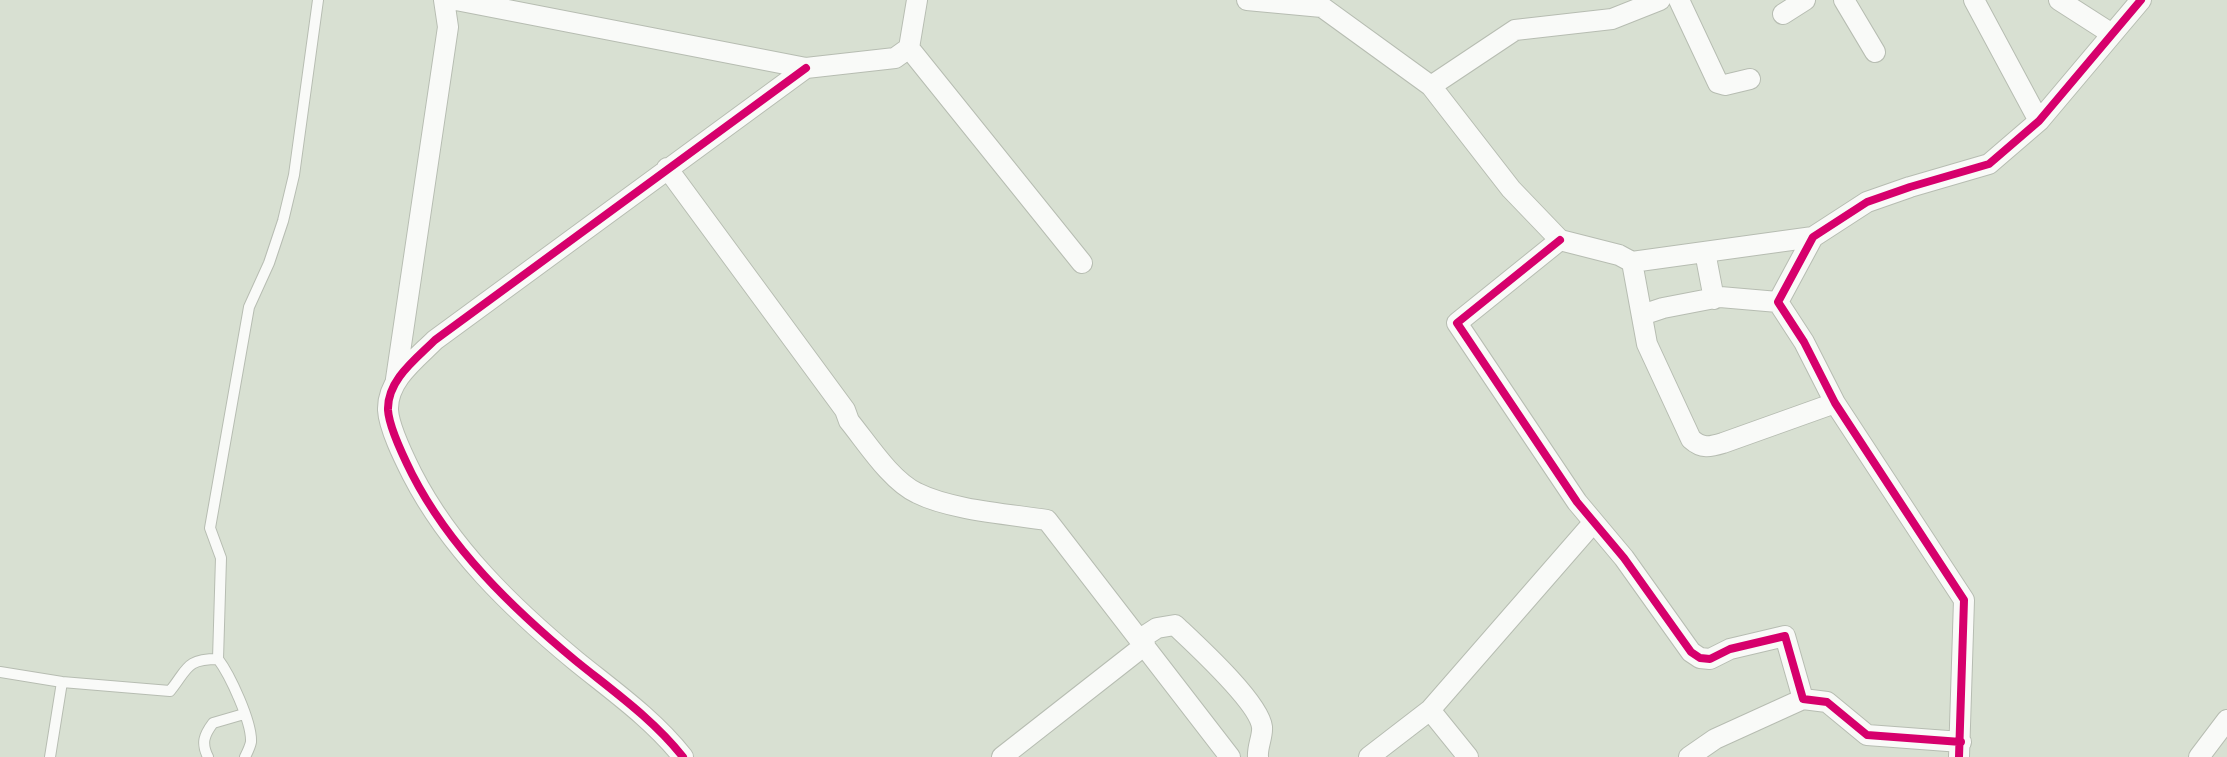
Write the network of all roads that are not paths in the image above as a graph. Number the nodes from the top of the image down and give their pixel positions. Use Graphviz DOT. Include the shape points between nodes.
graph roads {
  1 [pos="318,0"];
  2 [pos="444,0"];
  3 [pos="916,0"];
  4 [pos="1247,0"];
  5 [pos="1660,0"];
  6 [pos="1679,0"];
  7 [pos="1805,0"];
  8 [pos="1844,0"];
  9 [pos="1974,0"];
  10 [pos="2059,0"];
  11 [pos="2141,0"];
  12 [pos="462,1"];
  13 [pos="1329,4"];
  14 [pos="1783,14"];
  15 [pos="448,27"];
  16 [pos="2112,34"];
  17 [pos="909,48"];
  18 [pos="1875,52"];
  19 [pos="806,68"];
  20 [pos="1750,79"];
  21 [pos="1431,86"];
  22 [pos="2039,121"];
  23 [pos="667,168"];
  24 [pos="1813,237"];
  25 [pos="1560,240"];
  26 [pos="1705,252"];
  27 [pos="1632,262"];
  28 [pos="1082,263"];
  29 [pos="1714,298"];
  30 [pos="1778,302"];
  31 [pos="1642,315"];
  32 [pos="396,379"];
  33 [pos="1835,403"];
  34 [pos="1593,523"];
  35 [pos="1143,642"];
  36 [pos="218,659"];
  37 [pos="0,672"];
  38 [pos="62,682"];
  39 [pos="1803,698"];
  40 [pos="1430,710"];
  41 [pos="244,714"];
  42 [pos="2227,720"];
  43 [pos="1960,749"];
  44 [pos="1008,755"];
  45 [pos="50,757"];
  46 [pos="208,757"];
  47 [pos="245,757"];
  48 [pos="683,757"];
  49 [pos="1230,757"];
  50 [pos="1258,757"];
  51 [pos="1369,757"];
  52 [pos="1468,757"];
  53 [pos="1689,757"];
  54 [pos="2199,757"];
  1 -- 36 [label="lane" via="294,175 269,263 249,307 210,528 221,558"];
  2 -- 15 [label="street"];
  3 -- 17 [label="street"];
  4 -- 13 [label="street"];
  5 -- 21 [label="street" via="1612,19 1515,30"];
  6 -- 20 [label="street" via="1718,83 1725,85"];
  7 -- 14 [label="street"];
  8 -- 18 [label="street"];
  9 -- 22 [label="street"];
  10 -- 16 [label="street"];
  11 -- 16 [label="street"];
  12 -- 15 [label="street"];
  12 -- 19 [label="street"];
  13 -- 21 [label="street"];
  15 -- 32 [label="street"];
  16 -- 22 [label="street"];
  17 -- 19 [label="street" via="895,58"];
  17 -- 28 [label="street"];
  19 -- 23 [label="street"];
  21 -- 25 [label="street" via="1511,189"];
  22 -- 24 [label="street" via="1989,164 1867,202"];
  23 -- 32 [label="street" via="435,340"];
  23 -- 35 [label="street" via="845,410 849,421 897,479 916,493 948,504 1047,520"];
  24 -- 26 [label="street"];
  24 -- 30 [label="street"];
  25 -- 27 [label="street" via="1619,255"];
  25 -- 34 [label="street" via="1457,323"];
  26 -- 27 [label="street"];
  26 -- 29 [label="street"];
  27 -- 31 [label="street"];
  29 -- 30 [label="street"];
  29 -- 31 [label="street"];
  30 -- 33 [label="street" via="1804,342"];
  31 -- 33 [label="street" via="1647,344 1691,439 1699,446 1717,445"];
  32 -- 48 [label="street" via="388,410 400,450 427,504 486,580 558,646 666,735"];
  33 -- 43 [label="street" via="1964,600"];
  34 -- 39 [label="street" via="1624,558 1691,652 1700,658 1710,659 1730,649 1785,636"];
  34 -- 40 [label="street"];
  35 -- 44 [label="street"];
  35 -- 49 [label="street"];
  35 -- 50 [label="street" via="1157,628 1175,625 1205,653 1259,714 1262,728"];
  36 -- 38 [label="lane" via="201,659 186,666 170,691"];
  36 -- 41 [label="lane" via="229,674"];
  37 -- 38 [label="lane"];
  38 -- 45 [label="lane"];
  39 -- 43 [label="street" via="1827,702 1867,736"];
  39 -- 53 [label="street" via="1715,739"];
  40 -- 51 [label="street"];
  40 -- 52 [label="street"];
  41 -- 46 [label="lane" via="213,723 205,734 203,747"];
  41 -- 47 [label="lane" via="251,742"];
  42 -- 54 [label="street"];
}
